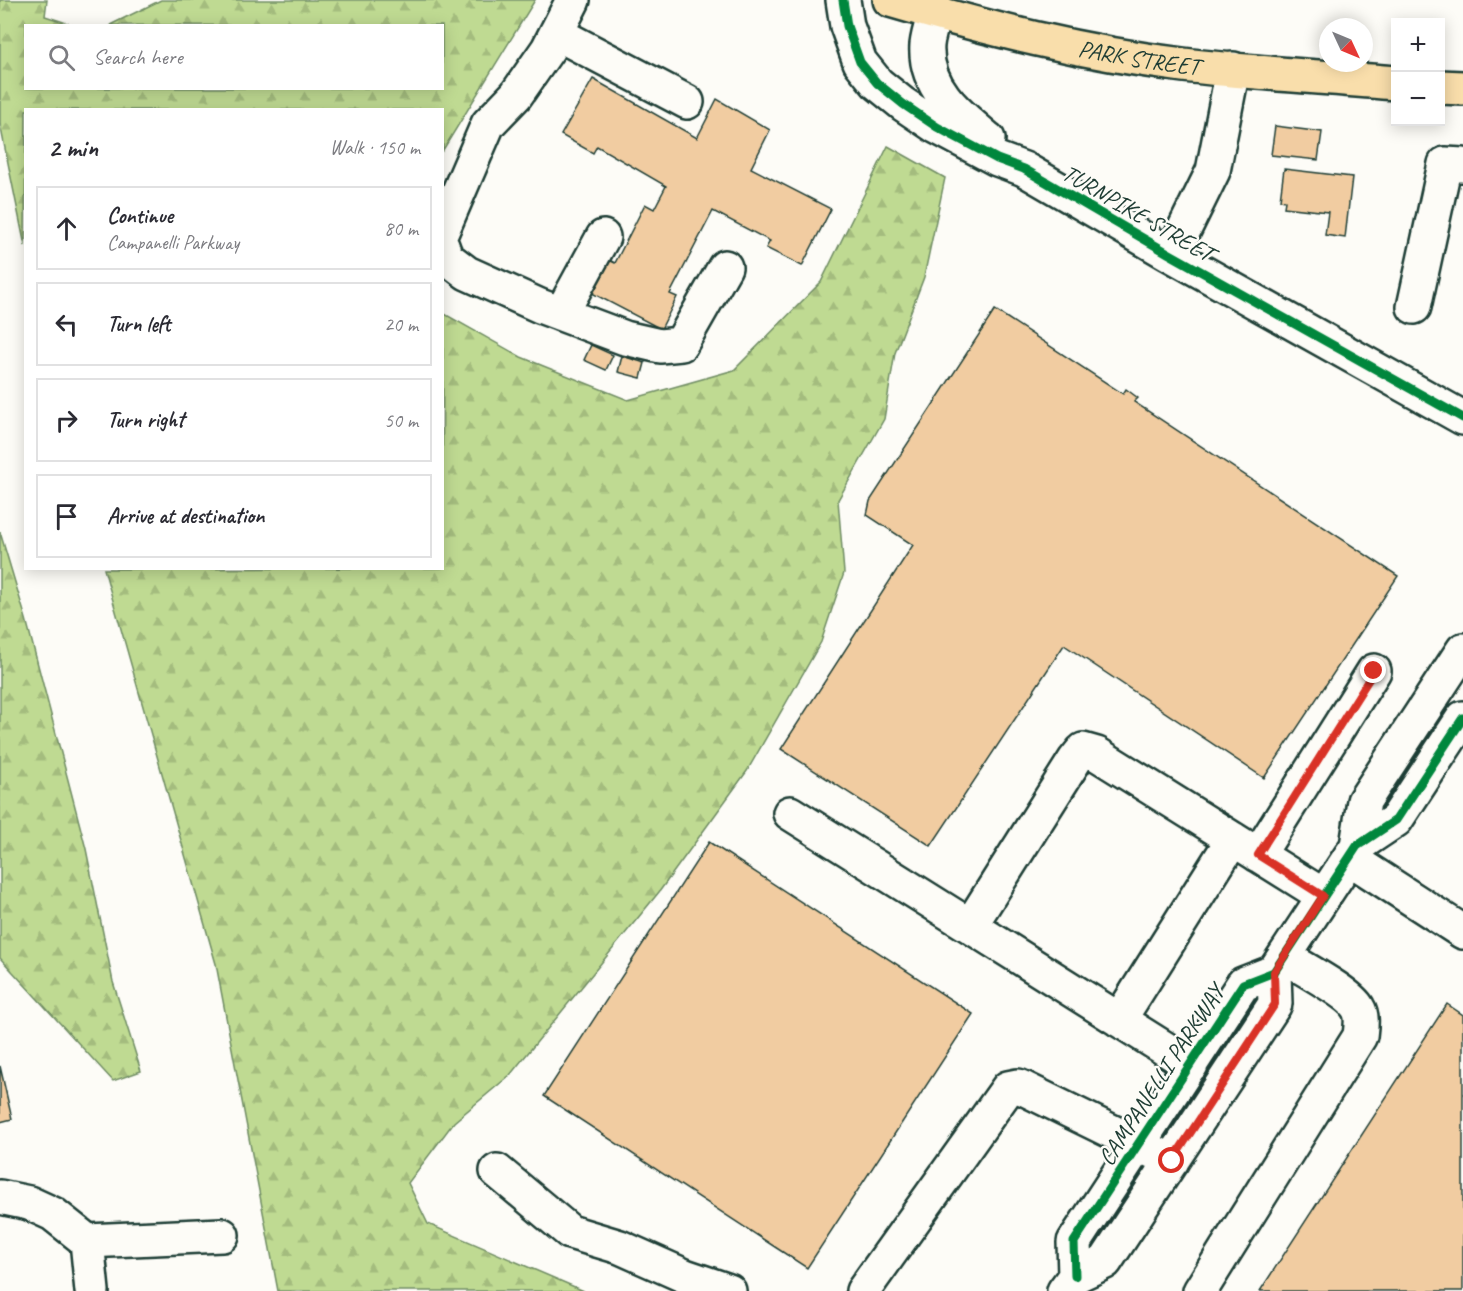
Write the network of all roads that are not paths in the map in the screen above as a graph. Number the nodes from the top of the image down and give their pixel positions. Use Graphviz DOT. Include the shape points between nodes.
graph roads {
  1 [pos="573,0"];
  2 [pos="843,0"];
  3 [pos="890,0"];
  4 [pos="934,13"];
  5 [pos="556,33"];
  6 [pos="1233,69"];
  7 [pos="1391,83"];
  8 [pos="1445,87"];
  9 [pos="1463,88"];
  10 [pos="687,102"];
  11 [pos="1463,165"];
  12 [pos="1024,170"];
  13 [pos="444,226"];
  14 [pos="603,237"];
  15 [pos="444,252"];
  16 [pos="1167,253"];
  17 [pos="725,267"];
  18 [pos="1414,307"];
  19 [pos="561,314"];
  20 [pos="1463,418"];
  21 [pos="1463,650"];
  22 [pos="1374,671"];
  23 [pos="1463,718"];
  24 [pos="790,813"];
  25 [pos="1245,847"];
  26 [pos="1353,852"];
  27 [pos="1323,896"];
  28 [pos="970,926"];
  29 [pos="1463,932"];
  30 [pos="1280,965"];
  31 [pos="1119,1020"];
  32 [pos="1191,1065"];
  33 [pos="1139,1144"];
  34 [pos="1172,1161"];
  35 [pos="497,1171"];
  36 [pos="0,1197"];
  37 [pos="222,1235"];
  38 [pos="87,1241"];
  39 [pos="1070,1284"];
  40 [pos="92,1291"];
  41 [pos="729,1291"];
  42 [pos="863,1291"];
  43 [pos="1200,1291"];
  1 -- 5 [label="street"];
  2 -- 12 [label="street, TURNPIKE STREET" via="847,26 860,62 877,83 937,127"];
  3 -- 4 [label="main road, PARK STREET"];
  4 -- 6 [label="main road, PARK STREET" via="1102,52"];
  4 -- 12 [label="street" via="927,45 929,69 938,90 953,109"];
  5 -- 10 [label="street"];
  5 -- 13 [label="street" via="516,95 488,124"];
  6 -- 7 [label="main road, PARK STREET"];
  6 -- 16 [label="street" via="1213,171 1181,236"];
  8 -- 9 [label="main road"];
  11 -- 18 [label="street" via="1445,164"];
  12 -- 16 [label="street, TURNPIKE STREET"];
  14 -- 19 [label="street"];
  15 -- 19 [label="street" via="467,273"];
  16 -- 20 [label="street, TURNPIKE STREET"];
  17 -- 19 [label="street" via="681,344 660,346 625,338"];
  21 -- 26 [label="street" via="1364,801"];
  22 -- 25 [label="street"];
  23 -- 26 [label="street" via="1396,820"];
  24 -- 28 [label="street"];
  25 -- 27 [label="street"];
  25 -- 28 [label="street" via="1097,754 1083,750"];
  25 -- 31 [label="street"];
  26 -- 27 [label="street"];
  26 -- 29 [label="street"];
  27 -- 30 [label="street"];
  28 -- 31 [label="street"];
  30 -- 32 [label="street, CAMPANELLI PARKWAY" via="1243,984"];
  30 -- 34 [label="street, CAMPANELLI PARKWAY" via="1275,1004"];
  30 -- 43 [label="street" via="1350,998 1359,1009 1360,1036"];
  31 -- 32 [label="street"];
  32 -- 33 [label="street, CAMPANELLI PARKWAY"];
  33 -- 34 [label="street"];
  33 -- 39 [label="street, CAMPANELLI PARKWAY" via="1074,1242"];
  33 -- 42 [label="street" via="1018,1086 1008,1088"];
  34 -- 39 [label="street, CAMPANELLI PARKWAY" via="1106,1262"];
  35 -- 41 [label="street" via="570,1232 620,1247"];
  36 -- 38 [label="street" via="29,1203 53,1214"];
  37 -- 38 [label="street"];
  38 -- 40 [label="street"];
}
